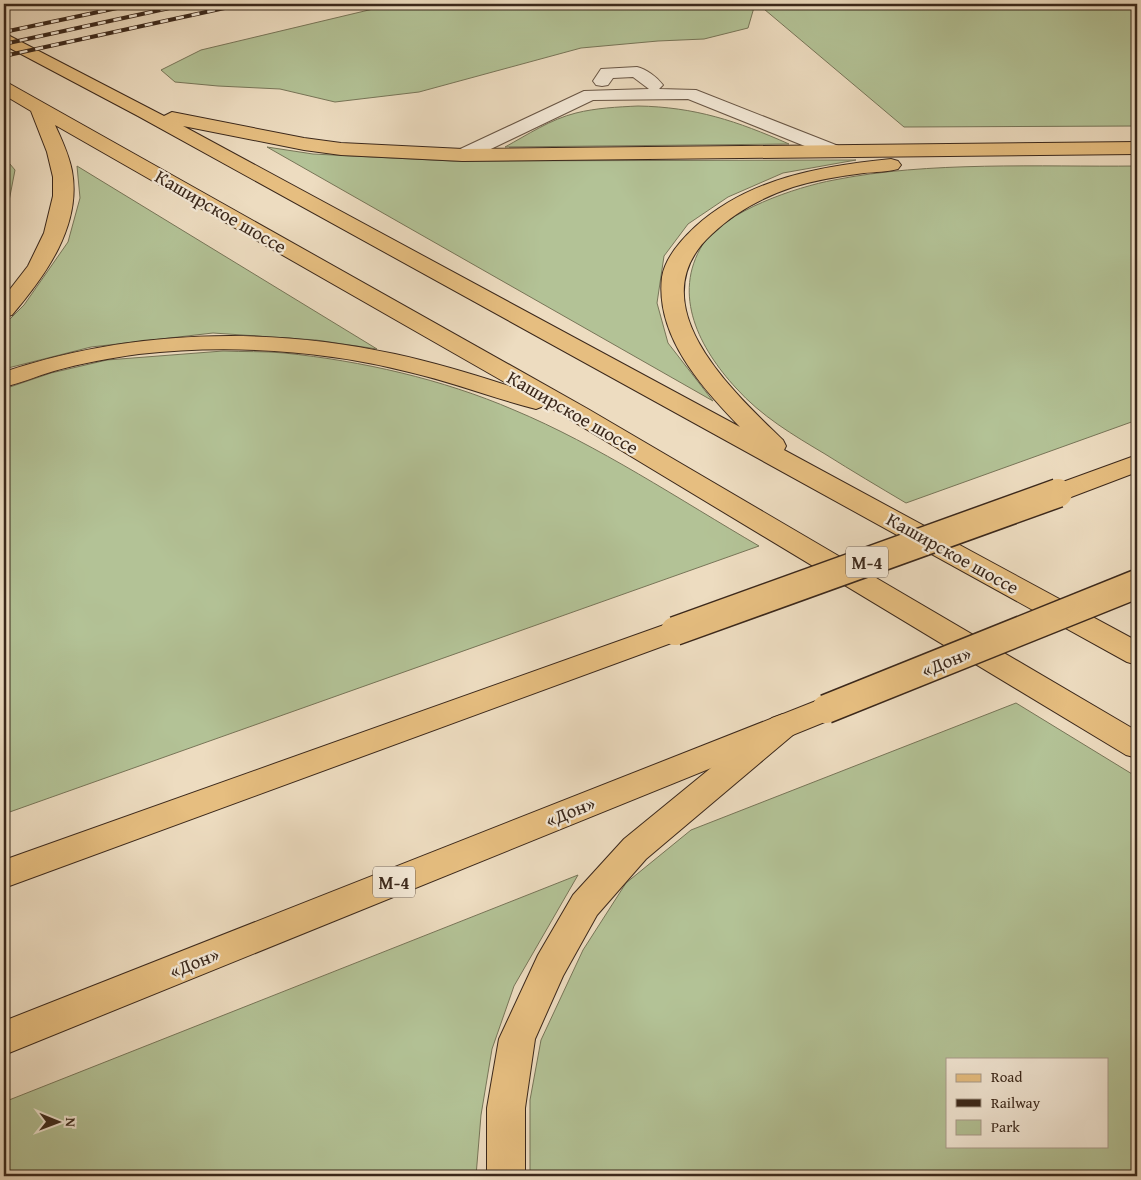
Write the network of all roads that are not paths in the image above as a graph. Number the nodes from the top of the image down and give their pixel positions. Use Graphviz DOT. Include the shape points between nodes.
graph roads {
  1 [pos="4,38"];
  2 [pos="4,88"];
  3 [pos="596,89"];
  4 [pos="672,90"];
  5 [pos="690,94"];
  6 [pos="39,108"];
  7 [pos="144,112"];
  8 [pos="1137,148"];
  9 [pos="834,150"];
  10 [pos="463,155"];
  11 [pos="1137,160"];
  12 [pos="4,310"];
  13 [pos="4,380"];
  14 [pos="579,414"];
  15 [pos="1137,464"];
  16 [pos="792,465"];
  17 [pos="1137,584"];
  18 [pos="1137,654"];
  19 [pos="785,725"];
  20 [pos="1137,746"];
  21 [pos="4,874"];
  22 [pos="4,1038"];
  23 [pos="506,1176"];
  1 -- 7 [label="main road, Каширское шоссе"];
  2 -- 6 [label="main road, Каширское шоссе"];
  3 -- 4 [label="lane"];
  3 -- 4 [label="lane" via="638,81"];
  3 -- 5 [label="lane"];
  3 -- 10 [label="lane"];
  4 -- 5 [label="lane"];
  5 -- 9 [label="lane"];
  6 -- 12 [label="main road" via="63,175 63,201 57,230 45,254 28,284"];
  6 -- 14 [label="main road, Каширское шоссе"];
  7 -- 10 [label="main road" via="341,149"];
  7 -- 16 [label="main road, Каширское шоссе"];
  8 -- 9 [label="main road"];
  9 -- 10 [label="main road"];
  11 -- 16 [label="main road" via="951,161 839,172 778,186 756,195 705,228 687,247 674,272 675,307 682,332 696,359 724,395"];
  13 -- 14 [label="main road" via="63,362 115,352 158,346 264,343 377,357"];
  14 -- 20 [label="main road, Каширское шоссе"];
  15 -- 21 [label="main road, М-4, bridge"];
  16 -- 18 [label="main road, Каширское шоссе"];
  17 -- 19 [label="main road, «Дон» / М-4, bridge"];
  19 -- 22 [label="main road, «Дон» / М-4"];
  19 -- 23 [label="main road" via="635,850 585,905 550,966 518,1039 506,1108"];
}
